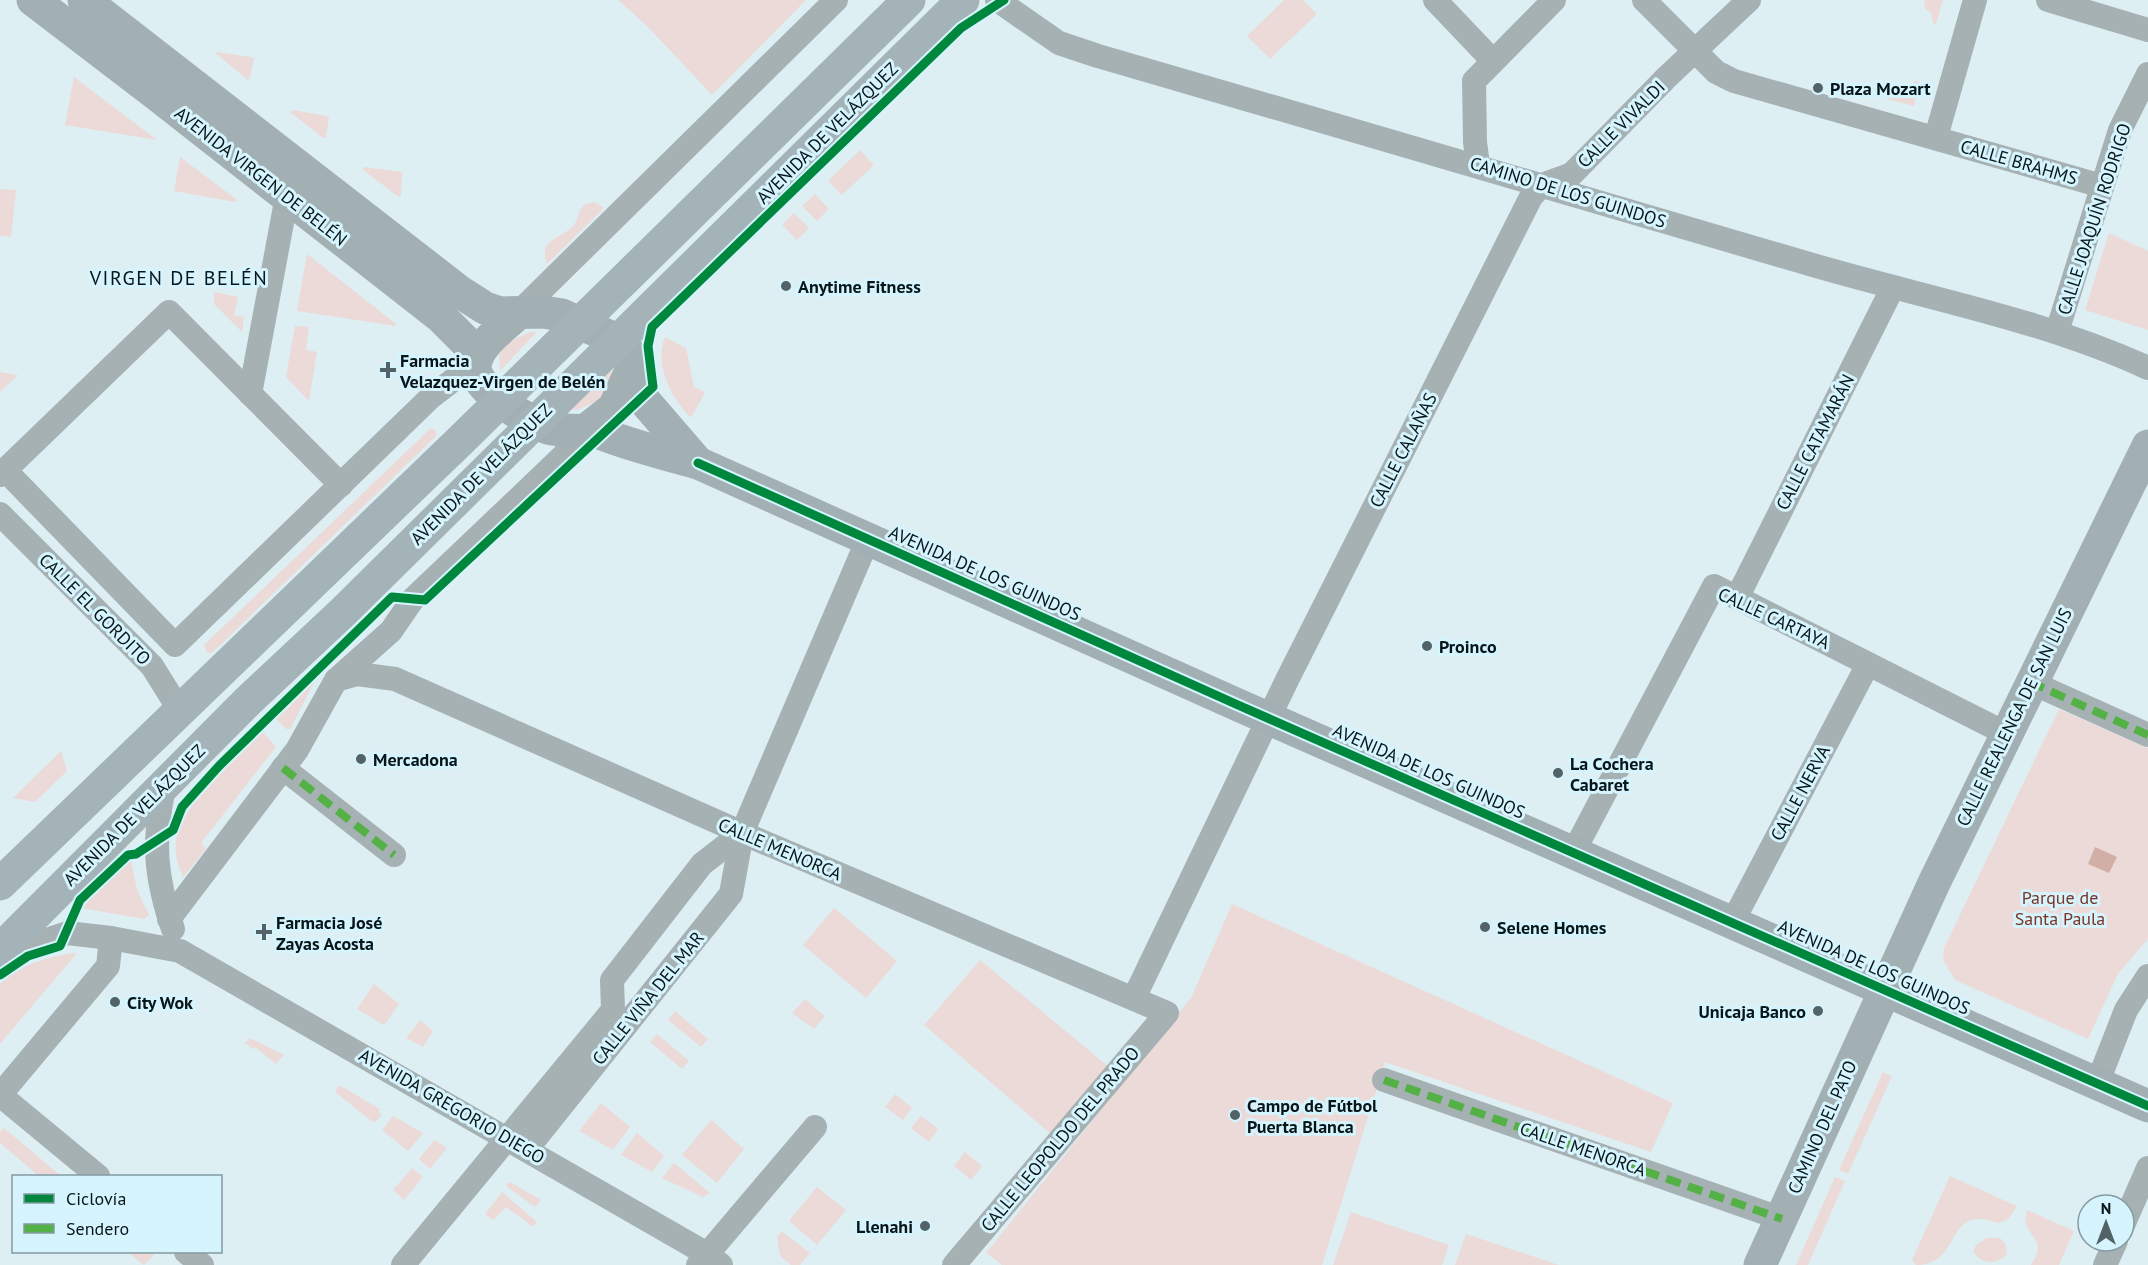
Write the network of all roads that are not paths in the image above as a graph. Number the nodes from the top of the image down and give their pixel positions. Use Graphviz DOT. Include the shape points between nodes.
graph roads {
  1 [pos="33,0"];
  2 [pos="84,0"];
  3 [pos="836,0"];
  4 [pos="909,0"];
  5 [pos="963,0"];
  6 [pos="997,0"];
  7 [pos="1435,0"];
  8 [pos="1554,0"];
  9 [pos="1644,0"];
  10 [pos="1749,0"];
  11 [pos="1975,0"];
  12 [pos="2048,0"];
  13 [pos="2148,30"];
  14 [pos="1695,53"];
  15 [pos="1493,61"];
  16 [pos="2148,74"];
  17 [pos="1936,137"];
  18 [pos="1478,165"];
  19 [pos="1542,185"];
  20 [pos="2102,186"];
  21 [pos="287,196"];
  22 [pos="1893,287"];
  23 [pos="517,314"];
  24 [pos="578,322"];
  25 [pos="2057,332"];
  26 [pos="625,353"];
  27 [pos="475,363"];
  28 [pos="2148,368"];
  29 [pos="250,394"];
  30 [pos="501,401"];
  31 [pos="534,422"];
  32 [pos="586,430"];
  33 [pos="2148,446"];
  34 [pos="698,463"];
  35 [pos="2,473"];
  36 [pos="340,485"];
  37 [pos="0,514"];
  38 [pos="868,539"];
  39 [pos="1737,598"];
  40 [pos="391,631"];
  41 [pos="1868,664"];
  42 [pos="395,679"];
  43 [pos="336,680"];
  44 [pos="2030,682"];
  45 [pos="180,711"];
  46 [pos="1268,718"];
  47 [pos="2005,733"];
  48 [pos="2148,735"];
  49 [pos="283,768"];
  50 [pos="165,784"];
  51 [pos="742,833"];
  52 [pos="1573,853"];
  53 [pos="394,855"];
  54 [pos="0,884"];
  55 [pos="169,919"];
  56 [pos="1732,923"];
  57 [pos="111,938"];
  58 [pos="0,950"];
  59 [pos="180,951"];
  60 [pos="0,956"];
  61 [pos="2148,976"];
  62 [pos="1883,989"];
  63 [pos="1134,998"];
  64 [pos="1167,1013"];
  65 [pos="1384,1080"];
  66 [pos="2097,1084"];
  67 [pos="0,1095"];
  68 [pos="2148,1106"];
  69 [pos="815,1127"];
  70 [pos="518,1144"];
  71 [pos="2148,1168"];
  72 [pos="97,1175"];
  73 [pos="2136,1196"];
  74 [pos="1782,1219"];
  75 [pos="188,1253"];
  76 [pos="708,1261"];
  77 [pos="964,1262"];
  78 [pos="202,1265"];
  79 [pos="403,1265"];
  80 [pos="1760,1265"];
  1 -- 21 [label="main road, AVENIDA VIRGEN DE BELÉN"];
  2 -- 23 [label="main road, AVENIDA VIRGEN DE BELÉN" via="460,292 485,308"];
  3 -- 23 [label="street"];
  4 -- 24 [label="main road, AVENIDA DE VELÁZQUEZ"];
  5 -- 26 [label="main road, AVENIDA DE VELÁZQUEZ"];
  6 -- 18 [label="street, CAMINO DE LOS GUINDOS" via="1059,43"];
  7 -- 15 [label="street"];
  8 -- 15 [label="street"];
  9 -- 14 [label="street"];
  10 -- 14 [label="street"];
  11 -- 17 [label="street"];
  12 -- 13 [label="street"];
  14 -- 17 [label="street" via="1716,72 1734,81"];
  14 -- 19 [label="street, CALLE VIVALDI" via="1572,174"];
  15 -- 18 [label="street" via="1474,81"];
  16 -- 20 [label="street, CALLE JOAQUÍN RODRIGO" via="2120,130"];
  17 -- 20 [label="street, CALLE BRAHMS"];
  18 -- 19 [label="street, CAMINO DE LOS GUINDOS"];
  19 -- 22 [label="street, CAMINO DE LOS GUINDOS"];
  19 -- 46 [label="street, CALLE CALAÑAS" via="1531,197"];
  20 -- 25 [label="street, CALLE JOAQUÍN RODRIGO"];
  21 -- 27 [label="main road, AVENIDA VIRGEN DE BELÉN" via="461,335 472,348"];
  21 -- 29 [label="street"];
  22 -- 25 [label="street, CAMINO DE LOS GUINDOS"];
  22 -- 39 [label="street, CALLE CATAMARÁN"];
  23 -- 24 [label="main road, AVENIDA VIRGEN DE BELÉN" via="543,312"];
  23 -- 27 [label="main road" via="482,349"];
  24 -- 26 [label="main road, AVENIDA VIRGEN DE BELÉN"];
  24 -- 30 [label="main road, AVENIDA DE VELÁZQUEZ"];
  25 -- 28 [label="street, CAMINO DE LOS GUINDOS"];
  26 -- 31 [label="main road, AVENIDA DE VELÁZQUEZ"];
  26 -- 32 [label="main road" via="624,390 614,408"];
  26 -- 34 [label="main road, AVENIDA DE LOS GUINDOS" via="645,403"];
  27 -- 30 [label="main road, AVENIDA VIRGEN DE BELÉN" via="479,382"];
  27 -- 36 [label="street" via="431,397"];
  29 -- 35 [label="street" via="169,312"];
  29 -- 36 [label="street"];
  30 -- 31 [label="main road, AVENIDA VIRGEN DE BELÉN"];
  30 -- 45 [label="main road, AVENIDA DE VELÁZQUEZ"];
  31 -- 32 [label="main road, AVENIDA DE LOS GUINDOS" via="559,430"];
  31 -- 50 [label="main road, AVENIDA DE VELÁZQUEZ"];
  32 -- 34 [label="main road, AVENIDA DE LOS GUINDOS"];
  32 -- 40 [label="street" via="413,599"];
  33 -- 44 [label="main road, CALLE REALENGA DE SAN LUIS"];
  34 -- 38 [label="main road, AVENIDA DE LOS GUINDOS"];
  35 -- 36 [label="street, CALLE EL GORDITO" via="175,645"];
  37 -- 45 [label="street, CALLE EL GORDITO" via="153,666"];
  38 -- 46 [label="main road, AVENIDA DE LOS GUINDOS"];
  38 -- 51 [label="street, CALLE VIÑA DEL MAR"];
  39 -- 41 [label="street, CALLE CARTAYA"];
  39 -- 52 [label="street, CALLE CARTAYA" via="1714,586"];
  40 -- 42 [label="street" via="386,646"];
  40 -- 43 [label="street"];
  41 -- 47 [label="street, CALLE CARTAYA"];
  41 -- 56 [label="street, CALLE NERVA"];
  42 -- 43 [label="street, CALLE MENORCA" via="357,674"];
  42 -- 51 [label="street, CALLE MENORCA"];
  43 -- 49 [label="street" via="306,737"];
  44 -- 47 [label="main road, CALLE REALENGA DE SAN LUIS"];
  44 -- 48 [label="street"];
  45 -- 54 [label="main road, AVENIDA DE VELÁZQUEZ"];
  46 -- 52 [label="main road, AVENIDA DE LOS GUINDOS"];
  46 -- 63 [label="street"];
  47 -- 62 [label="main road, CALLE REALENGA DE SAN LUIS"];
  49 -- 53 [label="street"];
  49 -- 55 [label="street"];
  50 -- 55 [label="street" via="156,841 158,881"];
  50 -- 58 [label="main road, AVENIDA DE VELÁZQUEZ"];
  51 -- 63 [label="street, CALLE MENORCA"];
  51 -- 70 [label="street, CALLE VIÑA DEL MAR" via="730,894"];
  51 -- 70 [label="street, CALLE VIÑA DEL MAR" via="702,864 612,980 613,1010"];
  52 -- 56 [label="main road, AVENIDA DE LOS GUINDOS"];
  55 -- 59 [label="street"];
  56 -- 62 [label="main road, AVENIDA DE LOS GUINDOS"];
  57 -- 59 [label="street, AVENIDA GREGORIO DIEGO"];
  57 -- 60 [label="street, AVENIDA GREGORIO DIEGO" via="67,933"];
  57 -- 67 [label="street" via="108,966"];
  59 -- 70 [label="street, AVENIDA GREGORIO DIEGO"];
  61 -- 66 [label="street" via="2126,1010"];
  62 -- 66 [label="main road, AVENIDA DE LOS GUINDOS"];
  62 -- 74 [label="main road, CAMINO DEL PATO"];
  63 -- 64 [label="street, CALLE MENORCA"];
  64 -- 77 [label="street, CALLE LEOPOLDO DEL PRADO"];
  65 -- 74 [label="street, CALLE MENORCA"];
  66 -- 68 [label="main road, AVENIDA DE LOS GUINDOS"];
  67 -- 72 [label="street"];
  69 -- 76 [label="street"];
  70 -- 76 [label="street, AVENIDA GREGORIO DIEGO"];
  70 -- 79 [label="street, CALLE VIÑA DEL MAR"];
  71 -- 73 [label="street"];
  74 -- 80 [label="main road, CAMINO DEL PATO"];
  75 -- 78 [label="street"];
}
